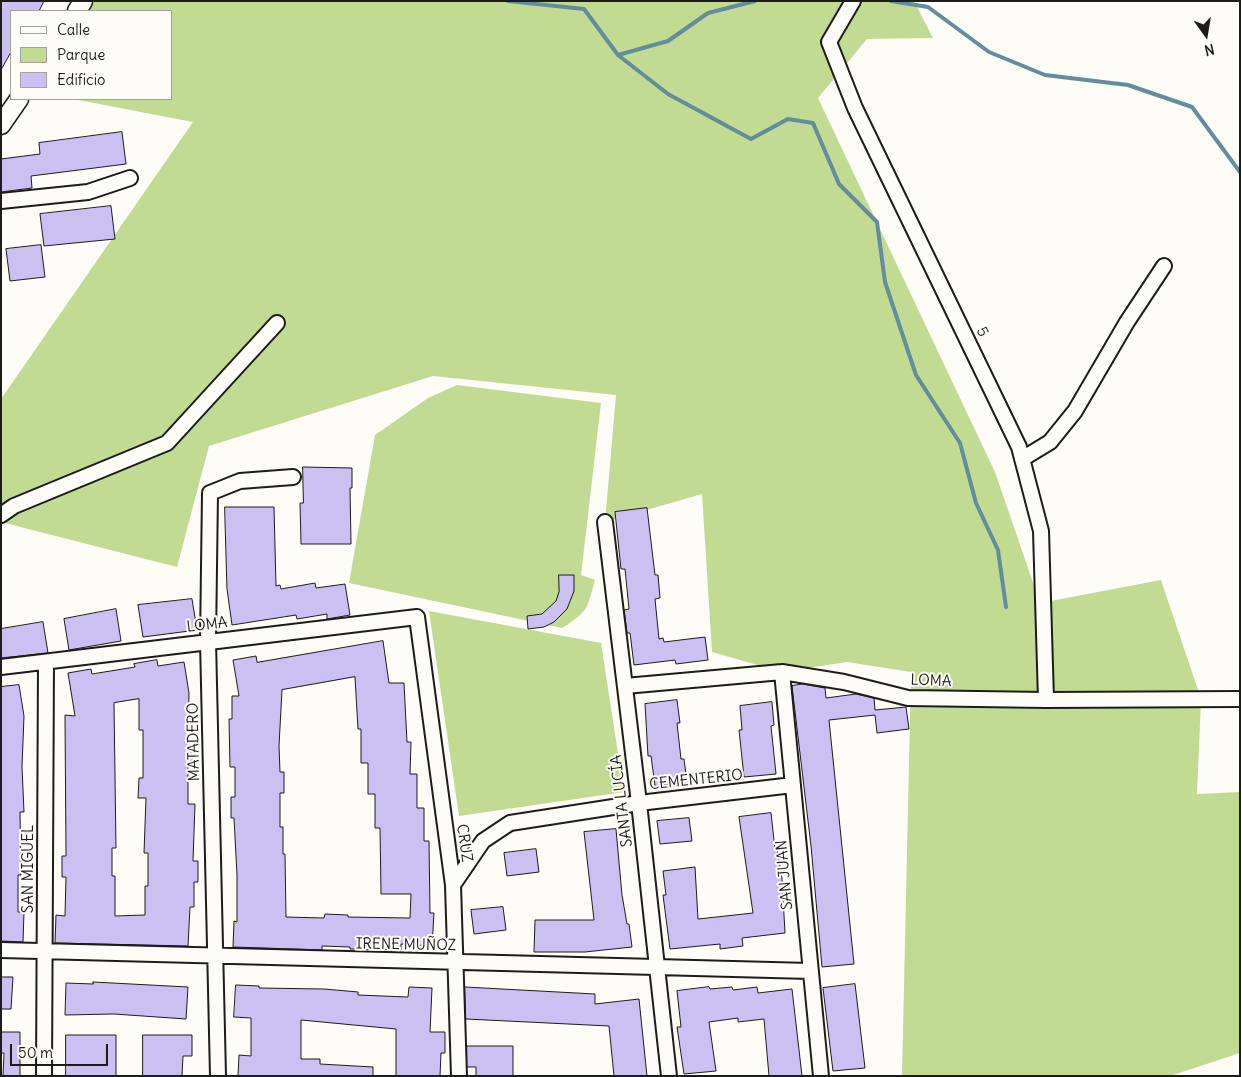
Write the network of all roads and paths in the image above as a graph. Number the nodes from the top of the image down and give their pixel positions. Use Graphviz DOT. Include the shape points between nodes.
graph roads {
  1 [pos="853,1"];
  2 [pos="18,100"];
  3 [pos="1,125"];
  4 [pos="130,178"];
  5 [pos="1,201"];
  6 [pos="1164,266"];
  7 [pos="277,323"];
  8 [pos="1022,459"];
  9 [pos="293,477"];
  10 [pos="1,515"];
  11 [pos="605,522"];
  12 [pos="417,617"];
  13 [pos="208,641"];
  14 [pos="46,662"];
  15 [pos="1,667"];
  16 [pos="782,672"];
  17 [pos="625,686"];
  18 [pos="1240,699"];
  19 [pos="1046,700"];
  20 [pos="793,785"];
  21 [pos="640,803"];
  22 [pos="453,885"];
  23 [pos="1,950"];
  24 [pos="45,952"];
  25 [pos="215,956"];
  26 [pos="457,962"];
  27 [pos="657,967"];
  28 [pos="810,971"];
  29 [pos="44,1076"];
  30 [pos="218,1076"];
  31 [pos="459,1076"];
  32 [pos="669,1076"];
  33 [pos="821,1076"];
  1 -- 8 [label="street, 5" via="829,42 855,108"];
  2 -- 3 [label="main road"];
  4 -- 5 [label="street" via="88,192"];
  6 -- 8 [label="street" via="1075,411 1050,442"];
  7 -- 10 [label="street" via="167,443 14,506"];
  8 -- 19 [label="street, 5" via="1041,531"];
  9 -- 13 [label="street, MATADERO" via="240,481 210,493"];
  11 -- 17 [label="street, SANTA LUCÍA"];
  12 -- 13 [label="street, LOMA"];
  12 -- 22 [label="street, CRUZ"];
  13 -- 14 [label="street, LOMA"];
  13 -- 25 [label="street, MATADERO"];
  14 -- 15 [label="street, LOMA"];
  14 -- 24 [label="street, SAN MIGUEL"];
  16 -- 17 [label="street, LOMA"];
  16 -- 19 [label="street, LOMA" via="844,682 908,698"];
  16 -- 20 [label="street, SAN JUAN"];
  17 -- 21 [label="street, SANTA LUCÍA"];
  18 -- 19 [label="street, LOMA"];
  20 -- 21 [label="street, CEMENTERIO"];
  20 -- 28 [label="street, SAN JUAN"];
  21 -- 22 [label="street, CEMENTERIO" via="510,823 483,841"];
  21 -- 27 [label="street, SANTA LUCÍA"];
  22 -- 26 [label="street, CRUZ"];
  23 -- 24 [label="street, IRENE MUÑOZ"];
  24 -- 25 [label="street, IRENE MUÑOZ"];
  24 -- 29 [label="street, SAN MIGUEL"];
  25 -- 26 [label="street, IRENE MUÑOZ"];
  25 -- 30 [label="street, MATADERO"];
  26 -- 27 [label="street, IRENE MUÑOZ"];
  26 -- 31 [label="street, CRUZ"];
  27 -- 28 [label="street, IRENE MUÑOZ"];
  27 -- 32 [label="street, SANTA LUCÍA"];
  28 -- 33 [label="street, SAN JUAN"];
}
